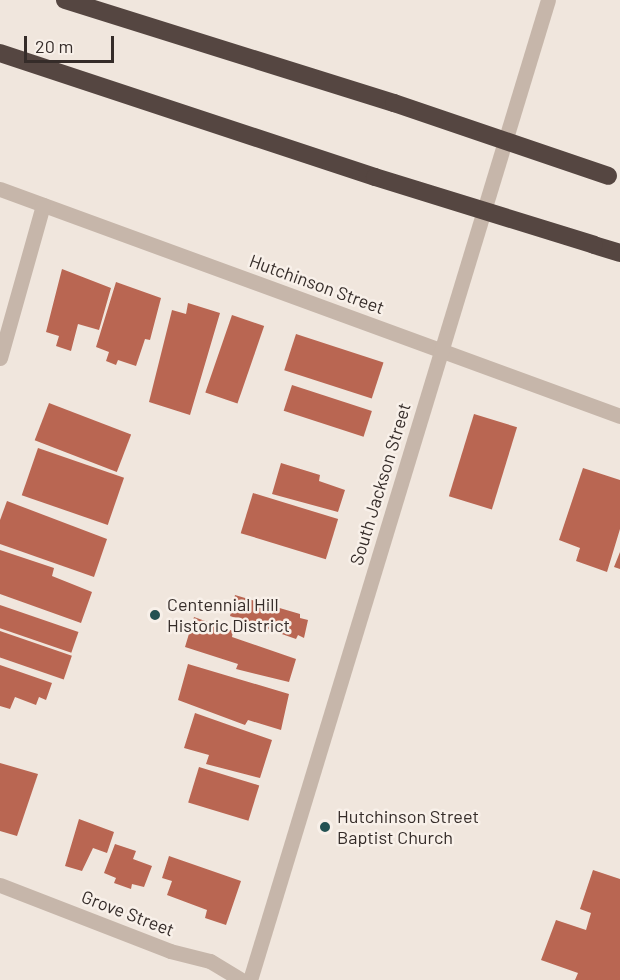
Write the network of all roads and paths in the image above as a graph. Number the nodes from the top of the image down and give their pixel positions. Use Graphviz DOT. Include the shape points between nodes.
graph roads {
  1 [pos="65,0"];
  2 [pos="548,0"];
  3 [pos="0,52"];
  4 [pos="616,178"];
  5 [pos="0,189"];
  6 [pos="43,205"];
  7 [pos="620,253"];
  8 [pos="444,352"];
  9 [pos="0,358"];
  10 [pos="620,416"];
  11 [pos="0,885"];
  12 [pos="242,980"];
  13 [pos="250,980"];
  1 -- 4 [label="highway, bridge" via="394,103"];
  2 -- 8 [label="street, South Jackson Street"];
  3 -- 7 [label="highway, bridge" via="375,177"];
  5 -- 6 [label="street, Hutchinson Street"];
  6 -- 8 [label="street, Hutchinson Street"];
  6 -- 9 [label="street"];
  8 -- 10 [label="street, Hutchinson Street"];
  8 -- 13 [label="street, South Jackson Street" via="423,408"];
  11 -- 12 [label="street, Grove Street" via="170,951 210,961"];
}
